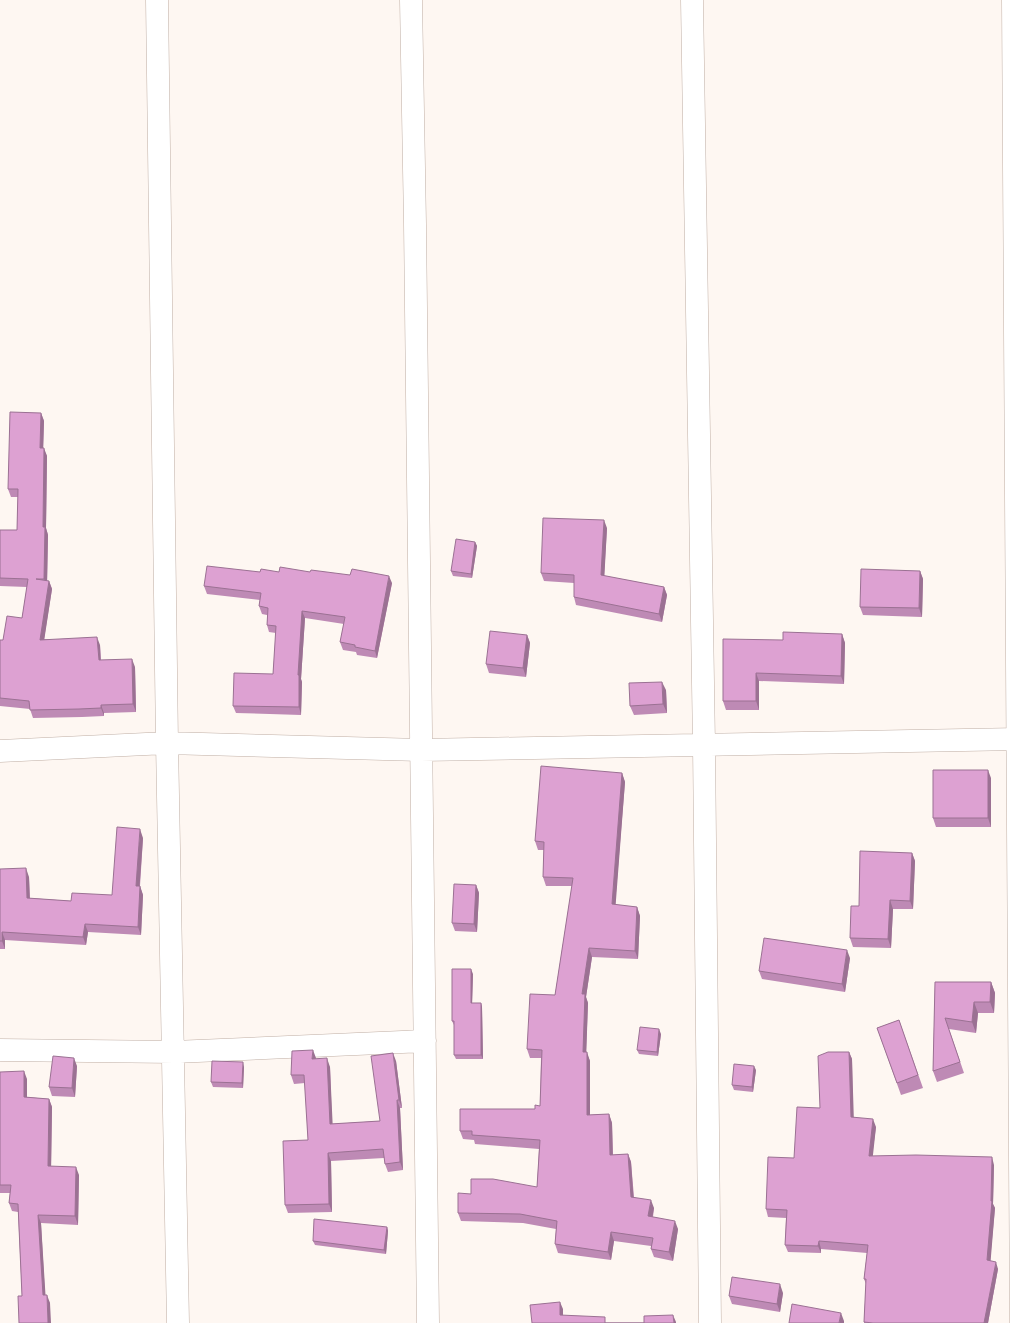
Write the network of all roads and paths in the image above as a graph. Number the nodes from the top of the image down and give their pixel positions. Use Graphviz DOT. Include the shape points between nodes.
graph roads {
  1 [pos="157,0"];
  2 [pos="410,0"];
  3 [pos="692,0"];
  4 [pos="1013,0"];
  5 [pos="1021,739"];
  6 [pos="168,743"];
  7 [pos="704,745"];
  8 [pos="421,750"];
  9 [pos="0,751"];
  10 [pos="425,1041"];
  11 [pos="0,1050"];
  12 [pos="174,1052"];
  13 [pos="178,1323"];
  14 [pos="428,1323"];
  15 [pos="710,1323"];
  16 [pos="1021,1323"];
  1 -- 6 [label="street"];
  2 -- 8 [label="street"];
  3 -- 7 [label="street"];
  4 -- 5 [label="street"];
  5 -- 7 [label="street"];
  5 -- 16 [label="street"];
  6 -- 8 [label="street"];
  6 -- 9 [label="street"];
  6 -- 12 [label="street"];
  7 -- 8 [label="street"];
  7 -- 15 [label="street"];
  8 -- 10 [label="street"];
  10 -- 12 [label="street"];
  10 -- 14 [label="street"];
  11 -- 12 [label="street"];
  12 -- 13 [label="street"];
}
